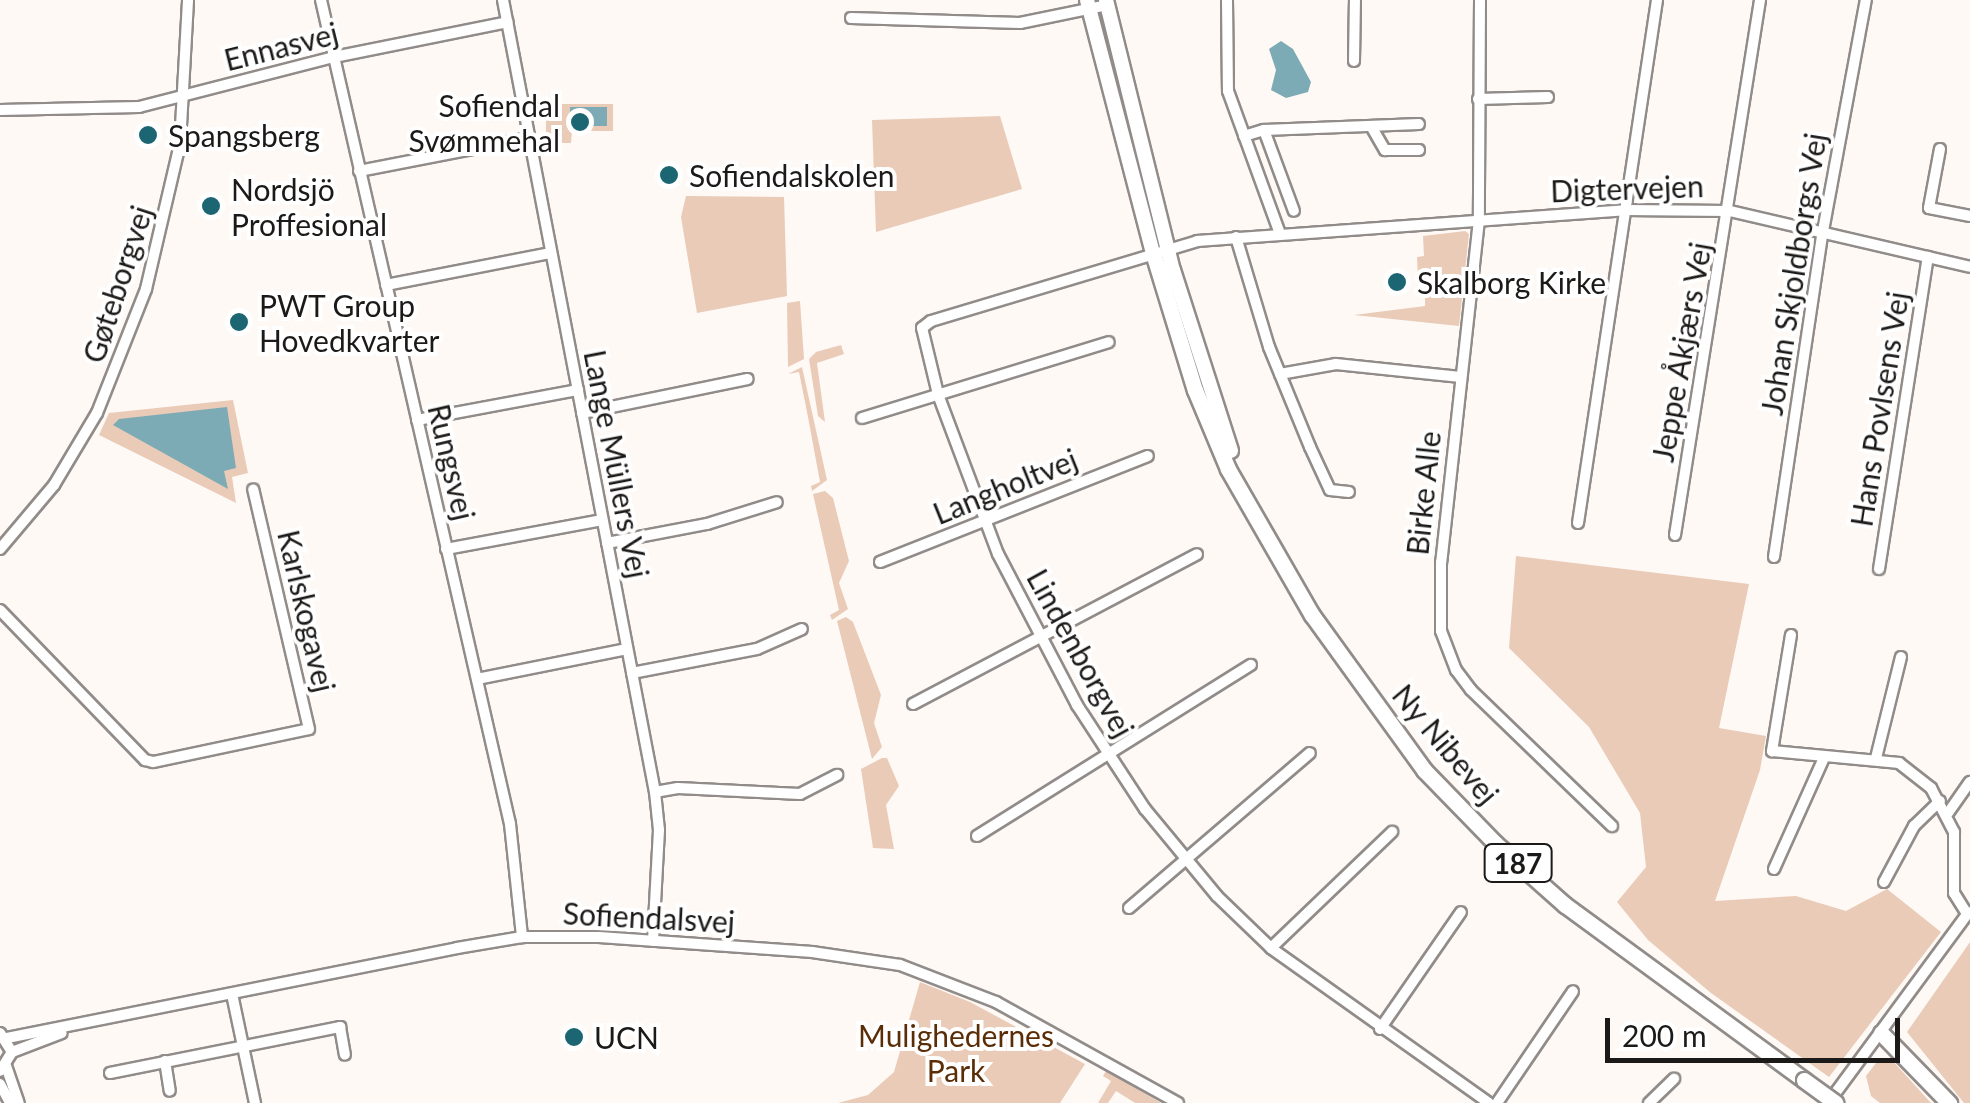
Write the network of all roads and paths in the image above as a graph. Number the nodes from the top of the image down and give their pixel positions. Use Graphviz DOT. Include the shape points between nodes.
graph roads {
  1 [pos="188,0"];
  2 [pos="320,0"];
  3 [pos="503,0"];
  4 [pos="1227,0"];
  5 [pos="1356,0"];
  6 [pos="1480,0"];
  7 [pos="1657,0"];
  8 [pos="1760,0"];
  9 [pos="1866,0"];
  10 [pos="1107,2"];
  11 [pos="1088,5"];
  12 [pos="851,18"];
  13 [pos="507,22"];
  14 [pos="334,58"];
  15 [pos="1354,60"];
  16 [pos="186,96"];
  17 [pos="1548,97"];
  18 [pos="1478,99"];
  19 [pos="0,110"];
  20 [pos="1419,124"];
  21 [pos="1371,126"];
  22 [pos="1264,130"];
  23 [pos="1244,136"];
  24 [pos="529,138"];
  25 [pos="1940,149"];
  26 [pos="1419,150"];
  27 [pos="359,171"];
  28 [pos="1625,210"];
  29 [pos="1294,211"];
  30 [pos="1730,211"];
  31 [pos="1970,216"];
  32 [pos="1478,220"];
  33 [pos="1823,232"];
  34 [pos="1280,234"];
  35 [pos="1236,237"];
  36 [pos="1161,251"];
  37 [pos="551,253"];
  38 [pos="1928,257"];
  39 [pos="1970,267"];
  40 [pos="386,285"];
  41 [pos="1109,342"];
  42 [pos="1280,374"];
  43 [pos="1460,377"];
  44 [pos="748,379"];
  45 [pos="578,390"];
  46 [pos="938,394"];
  47 [pos="582,413"];
  48 [pos="862,418"];
  49 [pos="417,420"];
  50 [pos="1231,452"];
  51 [pos="1148,456"];
  52 [pos="253,489"];
  53 [pos="1349,492"];
  54 [pos="777,502"];
  55 [pos="1257,518"];
  56 [pos="602,520"];
  57 [pos="984,522"];
  58 [pos="1578,523"];
  59 [pos="1675,535"];
  60 [pos="606,544"];
  61 [pos="0,549"];
  62 [pos="446,549"];
  63 [pos="1197,554"];
  64 [pos="1774,557"];
  65 [pos="880,562"];
  66 [pos="1880,570"];
  67 [pos="0,610"];
  68 [pos="802,629"];
  69 [pos="1792,635"];
  70 [pos="1038,637"];
  71 [pos="628,649"];
  72 [pos="1901,657"];
  73 [pos="1251,665"];
  74 [pos="632,673"];
  75 [pos="476,680"];
  76 [pos="913,704"];
  77 [pos="1310,752"];
  78 [pos="1108,756"];
  79 [pos="1824,758"];
  80 [pos="1876,758"];
  81 [pos="837,775"];
  82 [pos="1970,782"];
  83 [pos="655,792"];
  84 [pos="1940,801"];
  85 [pos="1948,813"];
  86 [pos="1612,826"];
  87 [pos="1392,832"];
  88 [pos="978,836"];
  89 [pos="1185,860"];
  90 [pos="1774,869"];
  91 [pos="1884,882"];
  92 [pos="1129,908"];
  93 [pos="1461,912"];
  94 [pos="1969,912"];
  95 [pos="522,937"];
  96 [pos="653,940"];
  97 [pos="1271,948"];
  98 [pos="1573,992"];
  99 [pos="232,994"];
  100 [pos="91,1022"];
  101 [pos="1380,1029"];
  102 [pos="1881,1033"];
  103 [pos="3,1036"];
  104 [pos="243,1045"];
  105 [pos="12,1052"];
  106 [pos="345,1055"];
  107 [pos="165,1061"];
  108 [pos="3,1068"];
  109 [pos="110,1073"];
  110 [pos="1674,1079"];
  111 [pos="0,1084"];
  112 [pos="170,1091"];
  113 [pos="1476,1099"];
  114 [pos="10,1103"];
  115 [pos="19,1103"];
  116 [pos="255,1103"];
  117 [pos="1178,1103"];
  118 [pos="1489,1103"];
  119 [pos="1498,1103"];
  120 [pos="1649,1103"];
  121 [pos="1828,1103"];
  122 [pos="1836,1103"];
  123 [pos="1949,1103"];
  1 -- 16 [label="street, Gøteborgvej"];
  2 -- 14 [label="street, Rungsvej"];
  3 -- 13 [label="street, Lange Müllers Vej"];
  4 -- 23 [label="street" via="1228,91"];
  5 -- 15 [label="street"];
  6 -- 18 [label="street, Birke Alle"];
  7 -- 28 [label="street"];
  8 -- 30 [label="street, Jeppe Åkjærs Vej"];
  9 -- 33 [label="street, Johan Skjoldborgs Vej"];
  10 -- 11 [label="street"];
  10 -- 36 [label="main road, Ny Nibevej / 187"];
  11 -- 12 [label="street" via="1020,23"];
  11 -- 36 [label="main road, Ny Nibevej / 187"];
  13 -- 14 [label="street, Ennasvej"];
  13 -- 24 [label="street, Lange Müllers Vej"];
  14 -- 16 [label="street, Ennasvej"];
  14 -- 27 [label="street, Rungsvej"];
  16 -- 19 [label="street, Ennasvej" via="120,110"];
  16 -- 61 [label="street, Gøteborgvej" via="166,218 111,385 54,484"];
  17 -- 18 [label="street"];
  18 -- 32 [label="street, Birke Alle"];
  20 -- 21 [label="street"];
  21 -- 22 [label="street"];
  21 -- 26 [label="street" via="1385,150"];
  22 -- 23 [label="street"];
  22 -- 29 [label="street"];
  23 -- 34 [label="street"];
  24 -- 27 [label="street"];
  24 -- 37 [label="street, Lange Müllers Vej"];
  25 -- 31 [label="street" via="1928,208"];
  27 -- 40 [label="street, Rungsvej"];
  28 -- 30 [label="street, Digtervejen"];
  28 -- 32 [label="street, Digtervejen"];
  28 -- 58 [label="street"];
  30 -- 33 [label="street, Digtervejen"];
  30 -- 59 [label="street, Jeppe Åkjærs Vej"];
  32 -- 34 [label="street, Digtervejen"];
  32 -- 43 [label="street, Birke Alle"];
  33 -- 38 [label="street, Digtervejen"];
  33 -- 64 [label="street, Johan Skjoldborgs Vej"];
  34 -- 35 [label="street, Digtervejen"];
  35 -- 36 [label="street, Digtervejen"];
  35 -- 42 [label="street"];
  36 -- 46 [label="street, Lindenborgvej" via="931,321 921,337"];
  36 -- 50 [label="main road, Ny Nibevej / 187"];
  36 -- 55 [label="highway, Ny Nibevej / 187" via="1204,415"];
  37 -- 40 [label="street"];
  37 -- 45 [label="street, Lange Müllers Vej"];
  38 -- 39 [label="street, Digtervejen"];
  38 -- 66 [label="street, Hans Povlsens Vej"];
  40 -- 49 [label="street, Rungsvej"];
  41 -- 46 [label="street"];
  42 -- 43 [label="street" via="1336,364"];
  42 -- 53 [label="street" via="1330,490"];
  43 -- 86 [label="street, Birke Alle" via="1438,608 1447,650 1471,690"];
  44 -- 47 [label="street"];
  45 -- 47 [label="street, Lange Müllers Vej"];
  45 -- 49 [label="street"];
  46 -- 48 [label="street"];
  46 -- 57 [label="street, Lindenborgvej"];
  47 -- 56 [label="street, Lange Müllers Vej"];
  49 -- 62 [label="street, Rungsvej"];
  50 -- 55 [label="highway, Ny Nibevej / 187"];
  51 -- 57 [label="street, Langholtvej"];
  52 -- 67 [label="street, Karlskogavej" via="309,729 145,760"];
  54 -- 60 [label="street"];
  55 -- 122 [label="highway, Ny Nibevej / 187, bridge" via="1340,656 1424,770 1472,819 1565,905"];
  56 -- 60 [label="street, Lange Müllers Vej"];
  56 -- 62 [label="street"];
  57 -- 65 [label="street, Langholtvej"];
  57 -- 70 [label="street, Lindenborgvej"];
  60 -- 71 [label="street, Lange Müllers Vej"];
  62 -- 75 [label="street, Rungsvej"];
  63 -- 70 [label="street"];
  68 -- 74 [label="street" via="757,649"];
  69 -- 79 [label="street" via="1772,751"];
  70 -- 76 [label="street"];
  70 -- 78 [label="street, Lindenborgvej"];
  71 -- 74 [label="street, Lange Müllers Vej"];
  71 -- 75 [label="street"];
  72 -- 80 [label="street"];
  73 -- 78 [label="street"];
  74 -- 83 [label="street, Lange Müllers Vej"];
  75 -- 95 [label="street, Rungsvej" via="510,824"];
  77 -- 89 [label="street"];
  78 -- 88 [label="street"];
  78 -- 89 [label="street, Lindenborgvej"];
  79 -- 80 [label="street"];
  79 -- 90 [label="street"];
  80 -- 84 [label="street" via="1899,763"];
  81 -- 83 [label="street" via="800,794"];
  82 -- 85 [label="street"];
  83 -- 96 [label="street, Lange Müllers Vej"];
  84 -- 85 [label="street"];
  84 -- 91 [label="street" via="1914,826"];
  85 -- 94 [label="street" via="1956,849 1954,893"];
  87 -- 97 [label="street"];
  89 -- 92 [label="street"];
  89 -- 97 [label="street, Lindenborgvej"];
  93 -- 101 [label="street"];
  94 -- 102 [label="street"];
  95 -- 96 [label="street, Sofiendalsvej"];
  95 -- 99 [label="street, Sofiendalsvej"];
  96 -- 117 [label="street, Sofiendalsvej" via="851,957 930,974 996,1002"];
  97 -- 101 [label="street, Lindenborgvej"];
  98 -- 119 [label="street"];
  99 -- 100 [label="street, Sofiendalsvej"];
  99 -- 104 [label="street"];
  100 -- 103 [label="street, Sofiendalsvej"];
  100 -- 105 [label="street, Sofiendalsvej"];
  101 -- 113 [label="street, Lindenborgvej"];
  102 -- 121 [label="street"];
  102 -- 123 [label="highway"];
  103 -- 105 [label="street"];
  104 -- 106 [label="street" via="340,1027"];
  104 -- 107 [label="street"];
  104 -- 116 [label="street"];
  105 -- 108 [label="street"];
  107 -- 109 [label="street"];
  107 -- 112 [label="street"];
  108 -- 115 [label="street"];
  110 -- 120 [label="street"];
  111 -- 114 [label="street"];
  113 -- 118 [label="street, Lindenborgvej"];
}
